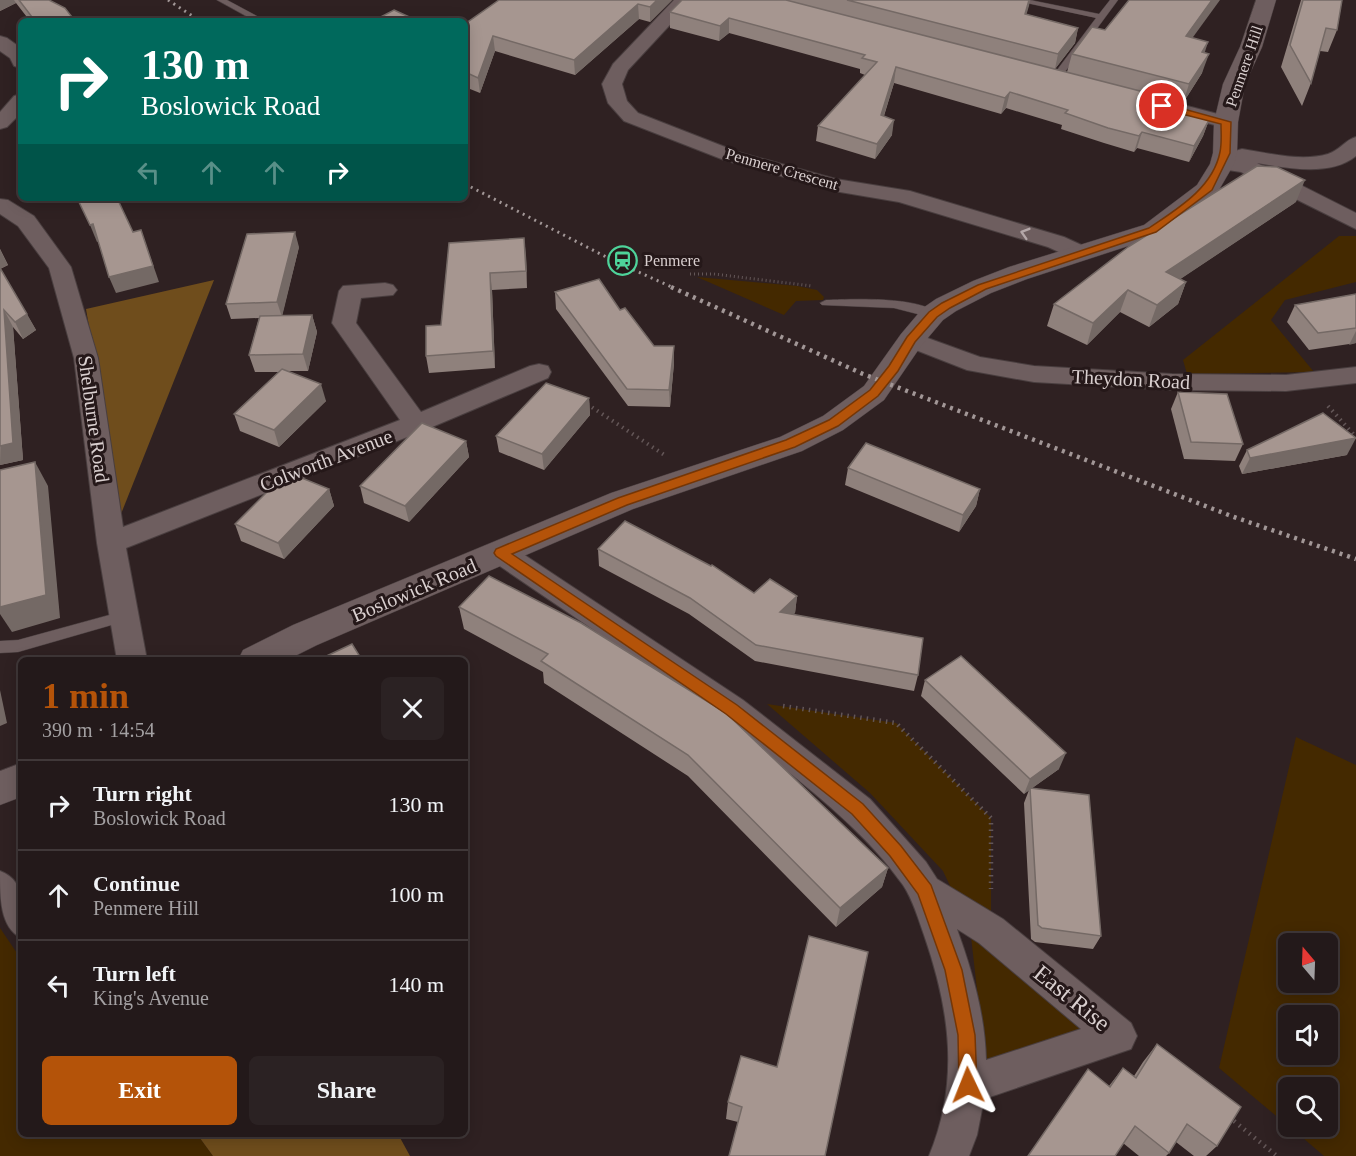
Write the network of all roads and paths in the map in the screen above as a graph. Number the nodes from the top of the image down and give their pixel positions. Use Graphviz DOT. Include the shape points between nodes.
graph roads {
  1 [pos="221,0"];
  2 [pos="684,0"];
  3 [pos="1017,0"];
  4 [pos="1114,0"];
  5 [pos="1266,0"];
  6 [pos="1102,17"];
  7 [pos="256,18"];
  8 [pos="0,42"];
  9 [pos="18,55"];
  10 [pos="1033,72"];
  11 [pos="1056,78"];
  12 [pos="1078,84"];
  13 [pos="1124,96"];
  14 [pos="18,105"];
  15 [pos="1226,122"];
  16 [pos="0,123"];
  17 [pos="1356,143"];
  18 [pos="1223,158"];
  19 [pos="1324,162"];
  20 [pos="1356,163"];
  21 [pos="0,205"];
  22 [pos="1356,222"];
  23 [pos="1080,253"];
  24 [pos="385,290"];
  25 [pos="826,303"];
  26 [pos="933,314"];
  27 [pos="911,339"];
  28 [pos="893,368"];
  29 [pos="539,372"];
  30 [pos="1356,375"];
  31 [pos="1306,381"];
  32 [pos="416,424"];
  33 [pos="1356,437"];
  34 [pos="673,460"];
  35 [pos="111,543"];
  36 [pos="501,553"];
  37 [pos="124,616"];
  38 [pos="0,647"];
  39 [pos="131,657"];
  40 [pos="261,657"];
  41 [pos="732,709"];
  42 [pos="18,780"];
  43 [pos="0,789"];
  44 [pos="0,887"];
  45 [pos="925,890"];
  46 [pos="18,917"];
  47 [pos="991,931"];
  48 [pos="968,1085"];
  49 [pos="1227,1115"];
  50 [pos="949,1156"];
  51 [pos="1277,1156"];
  1 -- 7 [label="lane"];
  23 -- 2 [label="street, Penmere Crescent, one-way" via="902,196 834,184 731,156 631,117 618,103 612,84 620,68"];
  3 -- 6 [label="lane"];
  4 -- 6 [label="lane"];
  5 -- 15 [label="street, Penmere Hill" via="1234,84"];
  6 -- 11 [label="lane"];
  8 -- 9 [label="street"];
  10 -- 11 [label="street"];
  11 -- 12 [label="street"];
  13 -- 15 [label="street"];
  14 -- 16 [label="street"];
  15 -- 18 [label="street, Penmere Hill"];
  17 -- 19 [label="street" via="1345,155"];
  18 -- 19 [label="street"];
  18 -- 22 [label="street"];
  18 -- 23 [label="street, Penmere Hill" via="1207,190 1153,230"];
  19 -- 20 [label="street"];
  21 -- 35 [label="street, Shelburne Road" via="26,221 60,267 86,358"];
  23 -- 26 [label="street, Penmere Hill" via="982,287"];
  24 -- 32 [label="street" via="351,291 345,323"];
  25 -- 26 [label="lane" via="889,303"];
  26 -- 27 [label="street, Penmere Hill"];
  27 -- 28 [label="street, Penmere Hill"];
  27 -- 31 [label="street, Theydon Road" via="976,364 1034,374 1172,382"];
  28 -- 36 [label="street, Boslowick Road" via="874,393 852,411 791,444 622,501"];
  29 -- 32 [label="street, Colworth Avenue"];
  29 -- 34 [label="path"];
  30 -- 31 [label="street, Theydon Road"];
  31 -- 33 [label="path"];
  32 -- 35 [label="street, Colworth Avenue"];
  35 -- 37 [label="street, Shelburne Road"];
  36 -- 40 [label="street, Boslowick Road"];
  36 -- 41 [label="street, East Rise"];
  37 -- 38 [label="lane" via="18,646"];
  37 -- 39 [label="street, Shelburne Road"];
  41 -- 45 [label="street, East Rise" via="858,809"];
  41 -- 47 [label="path" via="767,704 896,723 991,818"];
  42 -- 43 [label="street"];
  44 -- 46 [label="street"];
  45 -- 47 [label="street, East Rise"];
  45 -- 48 [label="street, East Rise" via="954,970 967,1035"];
  47 -- 48 [label="street, East Rise" via="1118,1036"];
  48 -- 50 [label="street, East Rise" via="958,1135"];
  49 -- 51 [label="path"];
}
